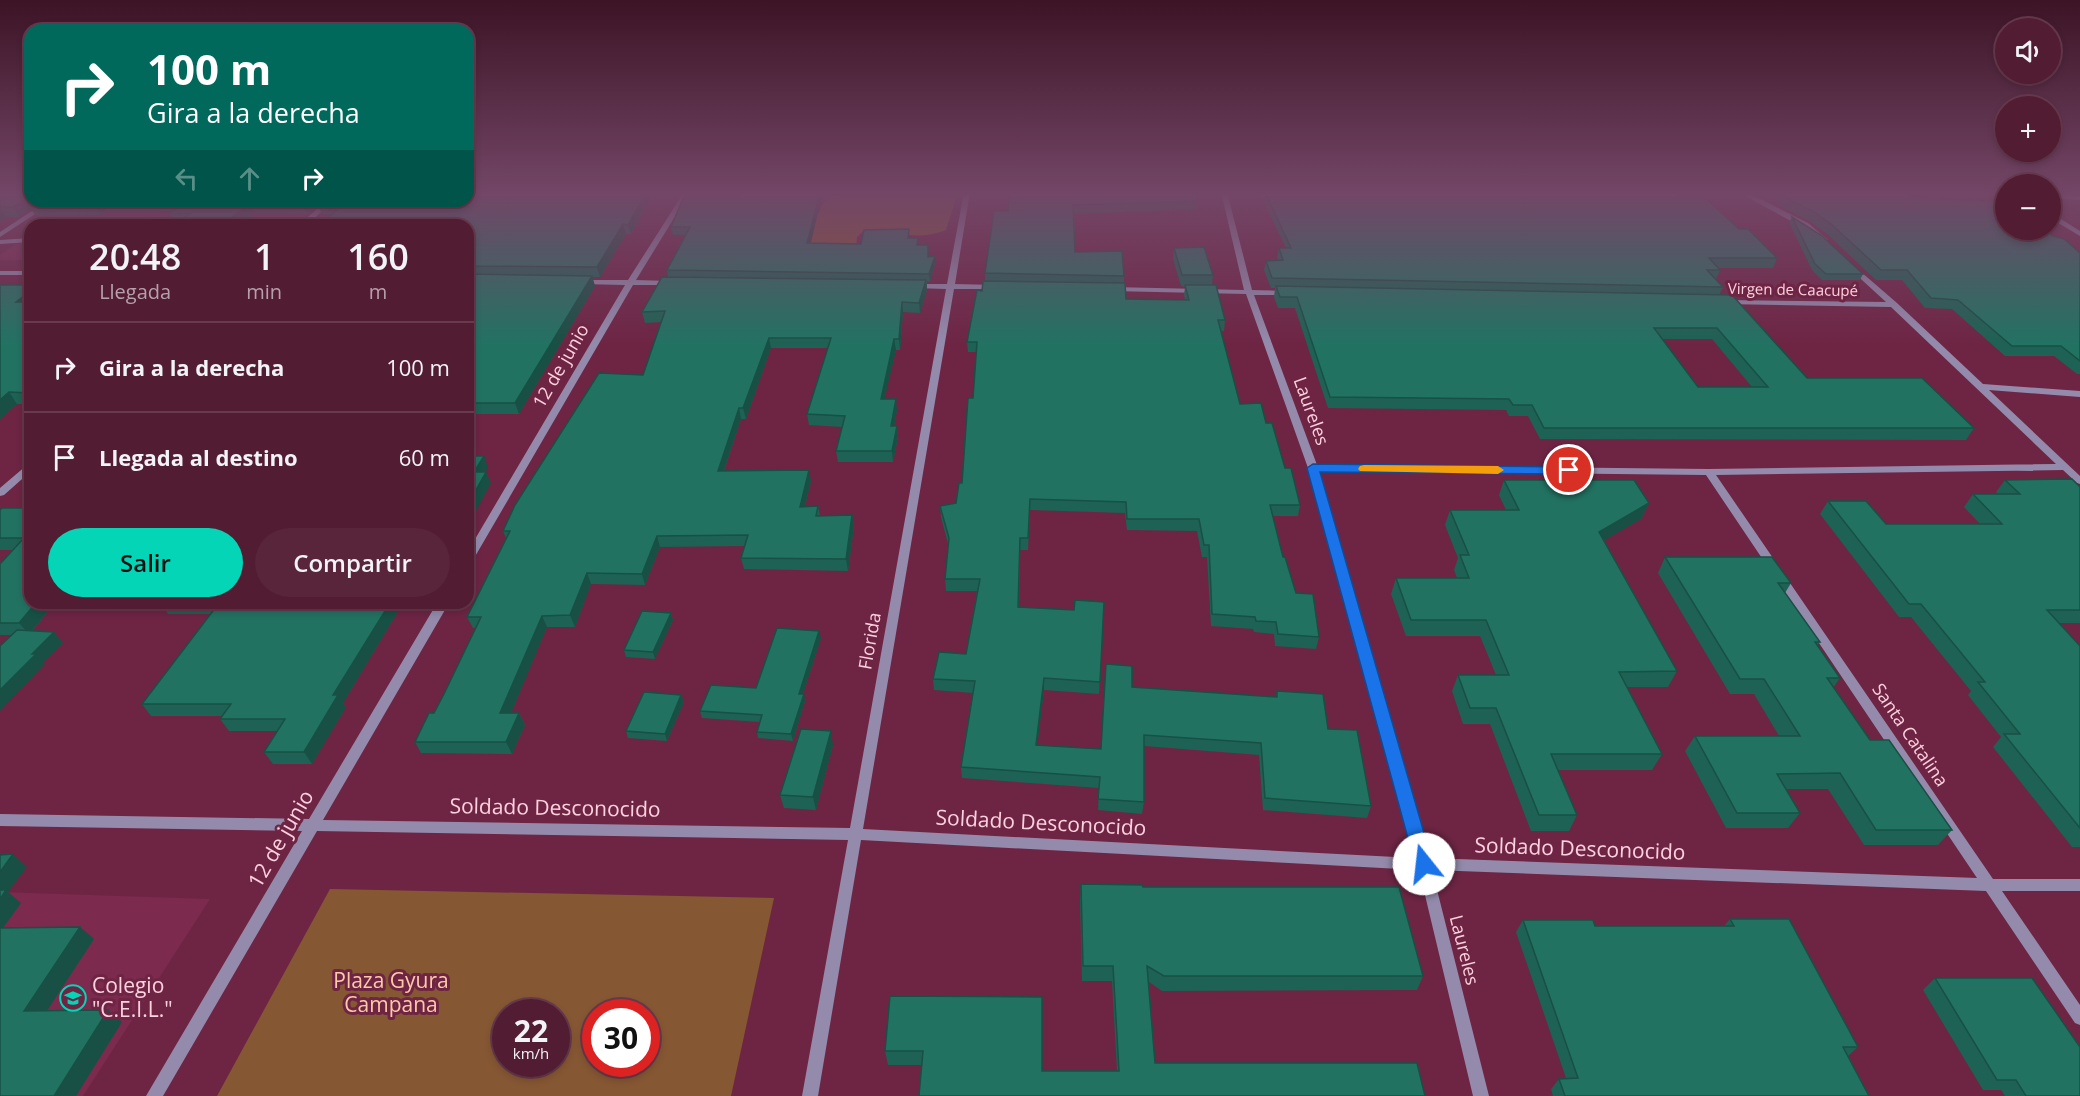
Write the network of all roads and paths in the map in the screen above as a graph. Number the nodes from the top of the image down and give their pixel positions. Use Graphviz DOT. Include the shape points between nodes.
graph roads {
  1 [pos="655,243"];
  2 [pos="958,243"];
  3 [pos="1237,243"];
  4 [pos="1846,260"];
  5 [pos="0,273"];
  6 [pos="24,273"];
  7 [pos="572,282"];
  8 [pos="630,283"];
  9 [pos="678,283"];
  10 [pos="904,286"];
  11 [pos="951,286"];
  12 [pos="1011,287"];
  13 [pos="1106,289"];
  14 [pos="1249,292"];
  15 [pos="1296,293"];
  16 [pos="1709,302"];
  17 [pos="1894,305"];
  18 [pos="1981,387"];
  19 [pos="2080,394"];
  20 [pos="2066,467"];
  21 [pos="1313,468"];
  22 [pos="24,472"];
  23 [pos="1709,472"];
  24 [pos="2080,481"];
  25 [pos="0,493"];
  26 [pos="474,550"];
  27 [pos="439,609"];
  28 [pos="0,820"];
  29 [pos="313,825"];
  30 [pos="854,834"];
  31 [pos="1424,864"];
  32 [pos="1990,885"];
  33 [pos="2080,885"];
  34 [pos="2080,1018"];
  35 [pos="154,1096"];
  36 [pos="810,1096"];
  37 [pos="1481,1096"];
  1 -- 8 [label="street, 12 de junio"];
  2 -- 11 [label="street, Florida"];
  3 -- 14 [label="street, Laureles"];
  4 -- 17 [label="street"];
  5 -- 6 [label="street"];
  7 -- 8 [label="street"];
  8 -- 9 [label="street"];
  8 -- 26 [label="street, 12 de junio"];
  10 -- 11 [label="street"];
  11 -- 12 [label="street"];
  11 -- 30 [label="street, Florida"];
  13 -- 14 [label="street"];
  14 -- 15 [label="street"];
  14 -- 21 [label="street, Laureles"];
  16 -- 17 [label="street, Virgen de Caacupé"];
  17 -- 18 [label="street"];
  18 -- 19 [label="street"];
  18 -- 20 [label="street"];
  20 -- 23 [label="street"];
  20 -- 24 [label="street"];
  21 -- 23 [label="street"];
  21 -- 31 [label="street, Laureles"];
  22 -- 25 [label="street"];
  23 -- 32 [label="street, Santa Catalina"];
  27 -- 29 [label="street, 12 de junio"];
  28 -- 29 [label="street, Soldado Desconocido"];
  29 -- 30 [label="street, Soldado Desconocido"];
  29 -- 35 [label="street, 12 de junio"];
  30 -- 31 [label="street, Soldado Desconocido"];
  30 -- 36 [label="street, Florida"];
  31 -- 32 [label="street, Soldado Desconocido"];
  31 -- 37 [label="street, Laureles"];
  32 -- 33 [label="street, Soldado Desconocido"];
  32 -- 34 [label="street, Santa Catalina"];
}
